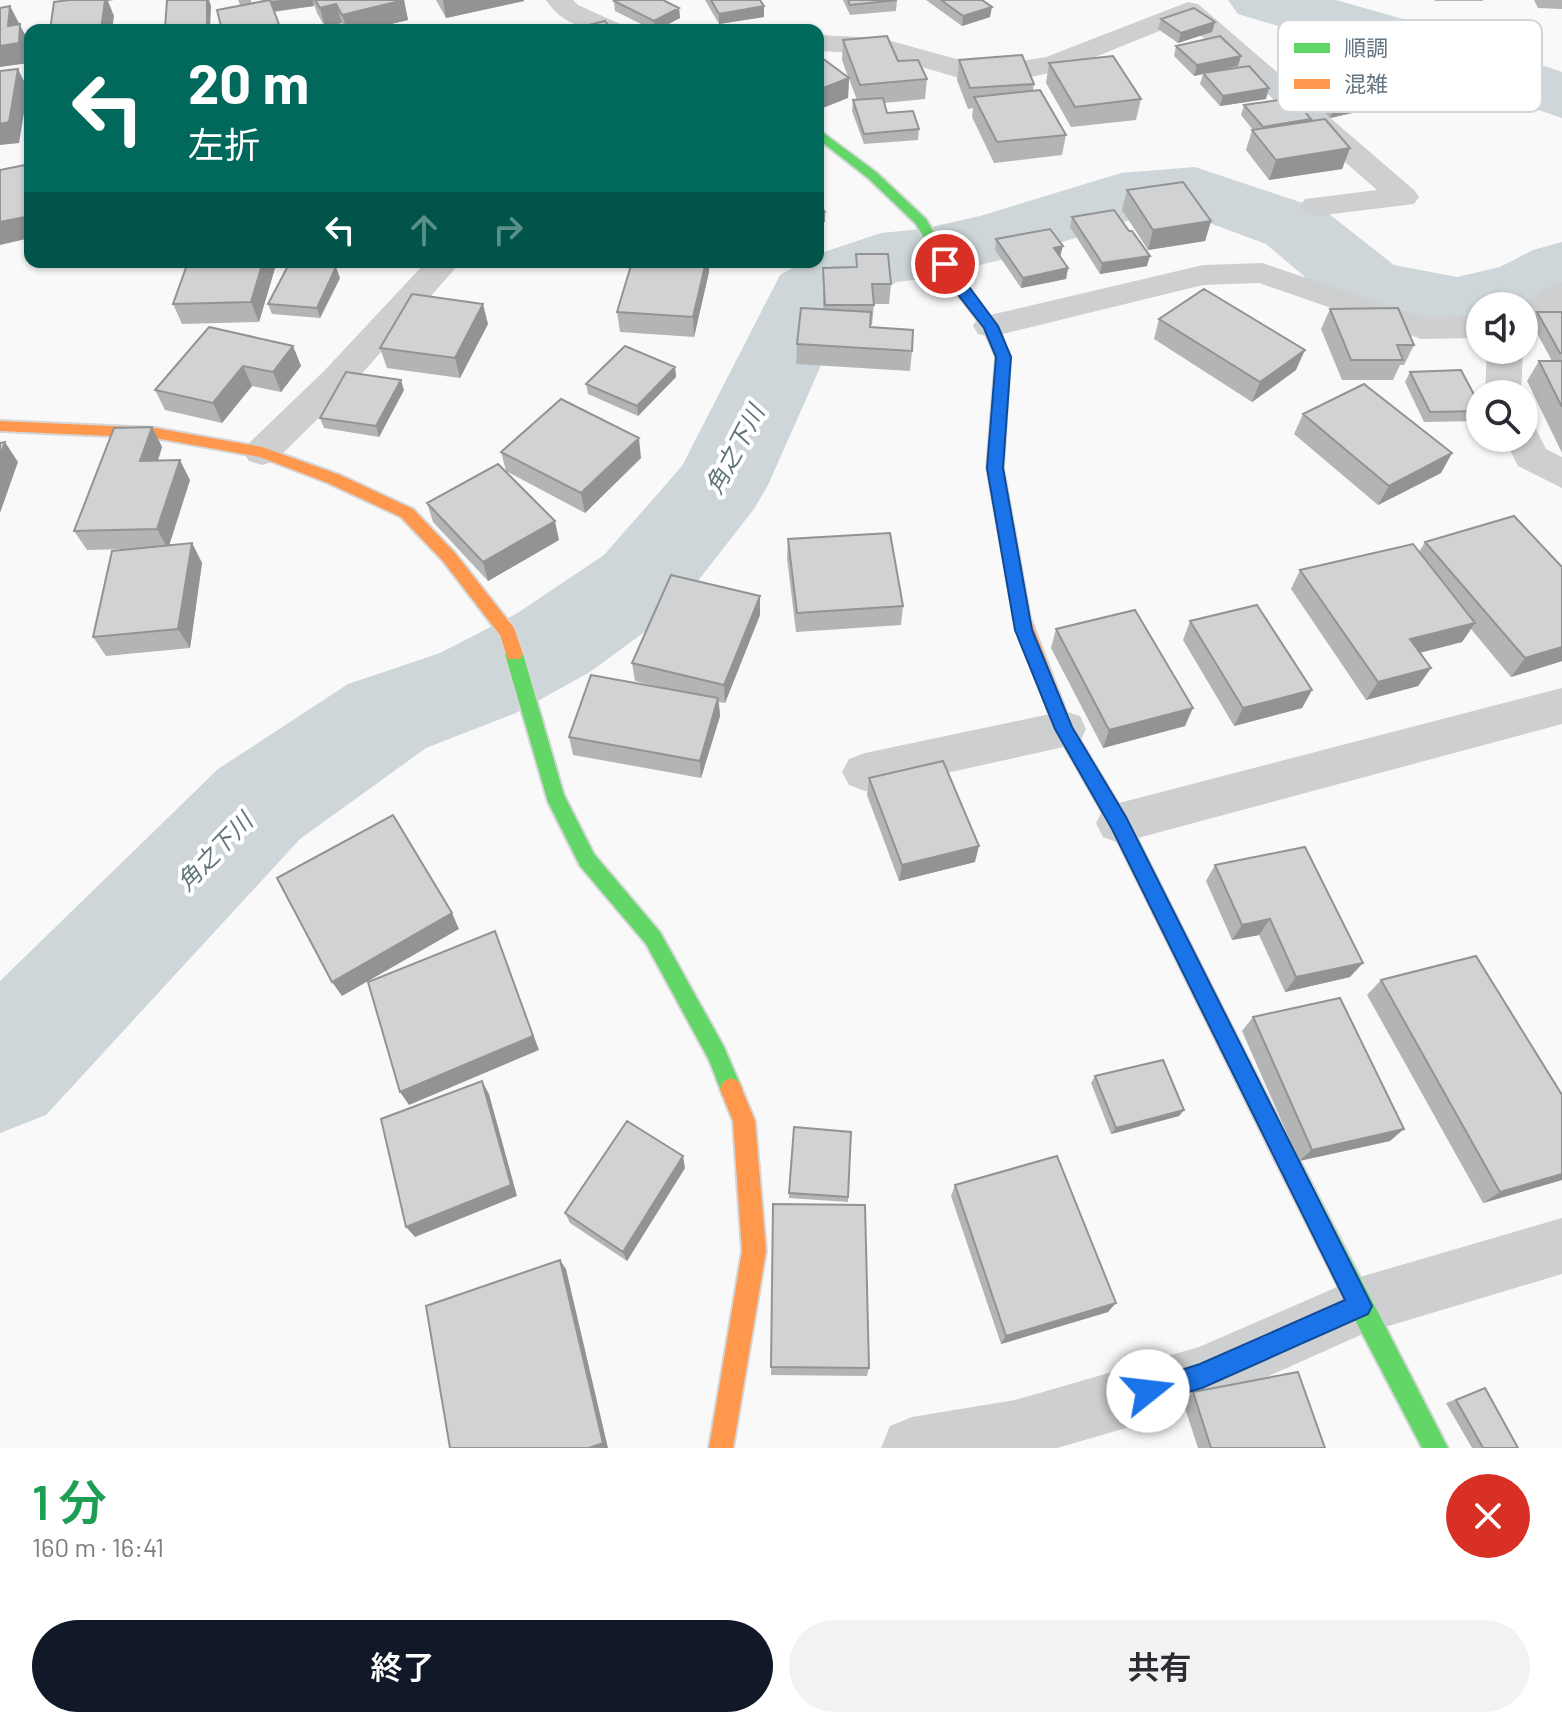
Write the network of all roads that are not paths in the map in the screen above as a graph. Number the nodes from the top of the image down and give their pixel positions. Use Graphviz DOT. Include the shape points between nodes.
graph roads {
  1 [pos="559,0"];
  2 [pos="597,24"];
  3 [pos="824,43"];
  4 [pos="1278,88"];
  5 [pos="1305,112"];
  6 [pos="824,138"];
  7 [pos="1316,206"];
  8 [pos="439,268"];
  9 [pos="1562,293"];
  10 [pos="1538,310"];
  11 [pos="990,326"];
  12 [pos="1466,327"];
  13 [pos="0,426"];
  14 [pos="262,452"];
  15 [pos="1529,452"];
  16 [pos="1562,474"];
  17 [pos="1562,706"];
  18 [pos="1064,729"];
  19 [pos="865,772"];
  20 [pos="1119,823"];
  21 [pos="1562,1246"];
  22 [pos="1360,1306"];
  23 [pos="721,1448"];
  24 [pos="912,1448"];
  25 [pos="1436,1448"];
  1 -- 2 [label="street" via="568,11"];
  3 -- 4 [label="street" via="880,46 959,69 1021,70 1053,64 1188,10"];
  5 -- 7 [label="street" via="1403,197"];
  6 -- 11 [label="street" via="921,222 957,284"];
  8 -- 14 [label="street"];
  9 -- 10 [label="street"];
  11 -- 12 [label="street" via="1203,275 1262,273 1421,328"];
  11 -- 18 [label="street" via="1003,357 995,468 1021,615"];
  13 -- 14 [label="street" via="155,433"];
  14 -- 23 [label="street" via="407,513 508,633 555,796 580,847 653,938 717,1054 744,1121 754,1251"];
  15 -- 16 [label="street"];
  17 -- 20 [label="street"];
  18 -- 19 [label="street"];
  18 -- 20 [label="street"];
  20 -- 22 [label="street"];
  21 -- 22 [label="street"];
  22 -- 24 [label="street" via="1202,1376 1015,1430"];
  22 -- 25 [label="street"];
}
